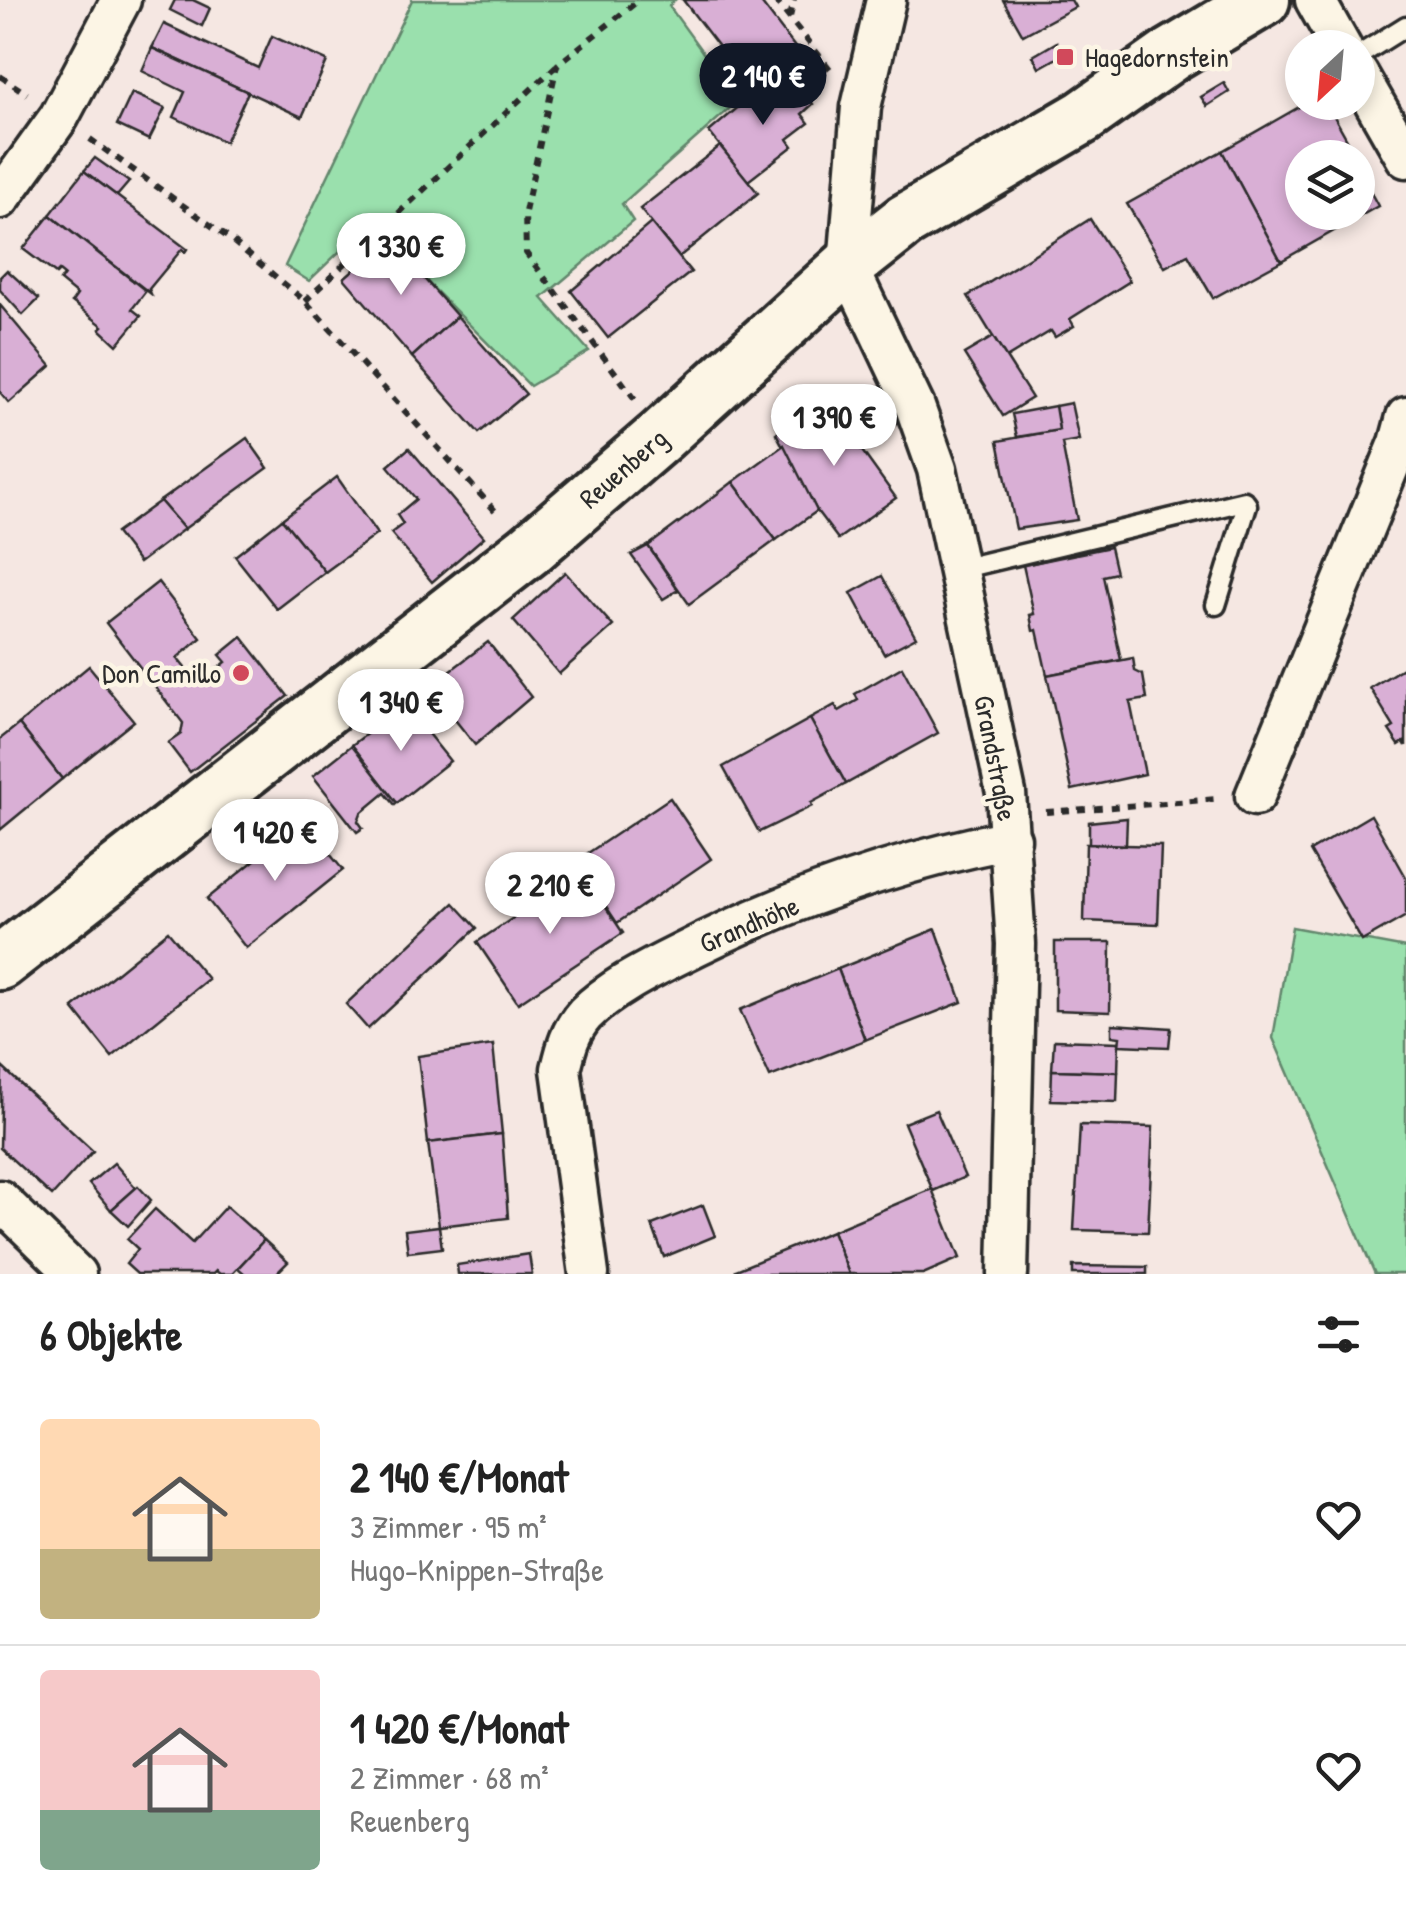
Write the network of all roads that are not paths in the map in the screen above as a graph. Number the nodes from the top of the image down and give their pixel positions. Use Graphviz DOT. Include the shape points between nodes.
graph roads {
  1 [pos="122,0"];
  2 [pos="886,0"];
  3 [pos="1263,0"];
  4 [pos="1315,0"];
  5 [pos="1406,26"];
  6 [pos="1332,30"];
  7 [pos="1375,45"];
  8 [pos="1375,104"];
  9 [pos="1406,158"];
  10 [pos="0,199"];
  11 [pos="848,266"];
  12 [pos="1406,417"];
  13 [pos="959,568"];
  14 [pos="1216,605"];
  15 [pos="1254,796"];
  16 [pos="1010,827"];
  17 [pos="0,963"];
  18 [pos="0,1200"];
  19 [pos="76,1274"];
  20 [pos="590,1274"];
  21 [pos="1008,1274"];
  1 -- 10 [label="street" via="60,117"];
  2 -- 11 [label="street" via="861,107"];
  3 -- 11 [label="main road, Reuenberg" via="904,221"];
  4 -- 6 [label="street"];
  5 -- 7 [label="lane"];
  8 -- 9 [label="street"];
  11 -- 13 [label="street, Grandstraße" via="937,469"];
  11 -- 17 [label="main road, Reuenberg" via="528,550"];
  12 -- 15 [label="street"];
  13 -- 14 [label="lane" via="1244,501"];
  13 -- 16 [label="street, Grandstraße"];
  16 -- 20 [label="street, Grandhöhe" via="721,932 584,1015 568,1038 561,1069"];
  16 -- 21 [label="street, Grandstraße" via="1016,944"];
  18 -- 19 [label="street"];
}
